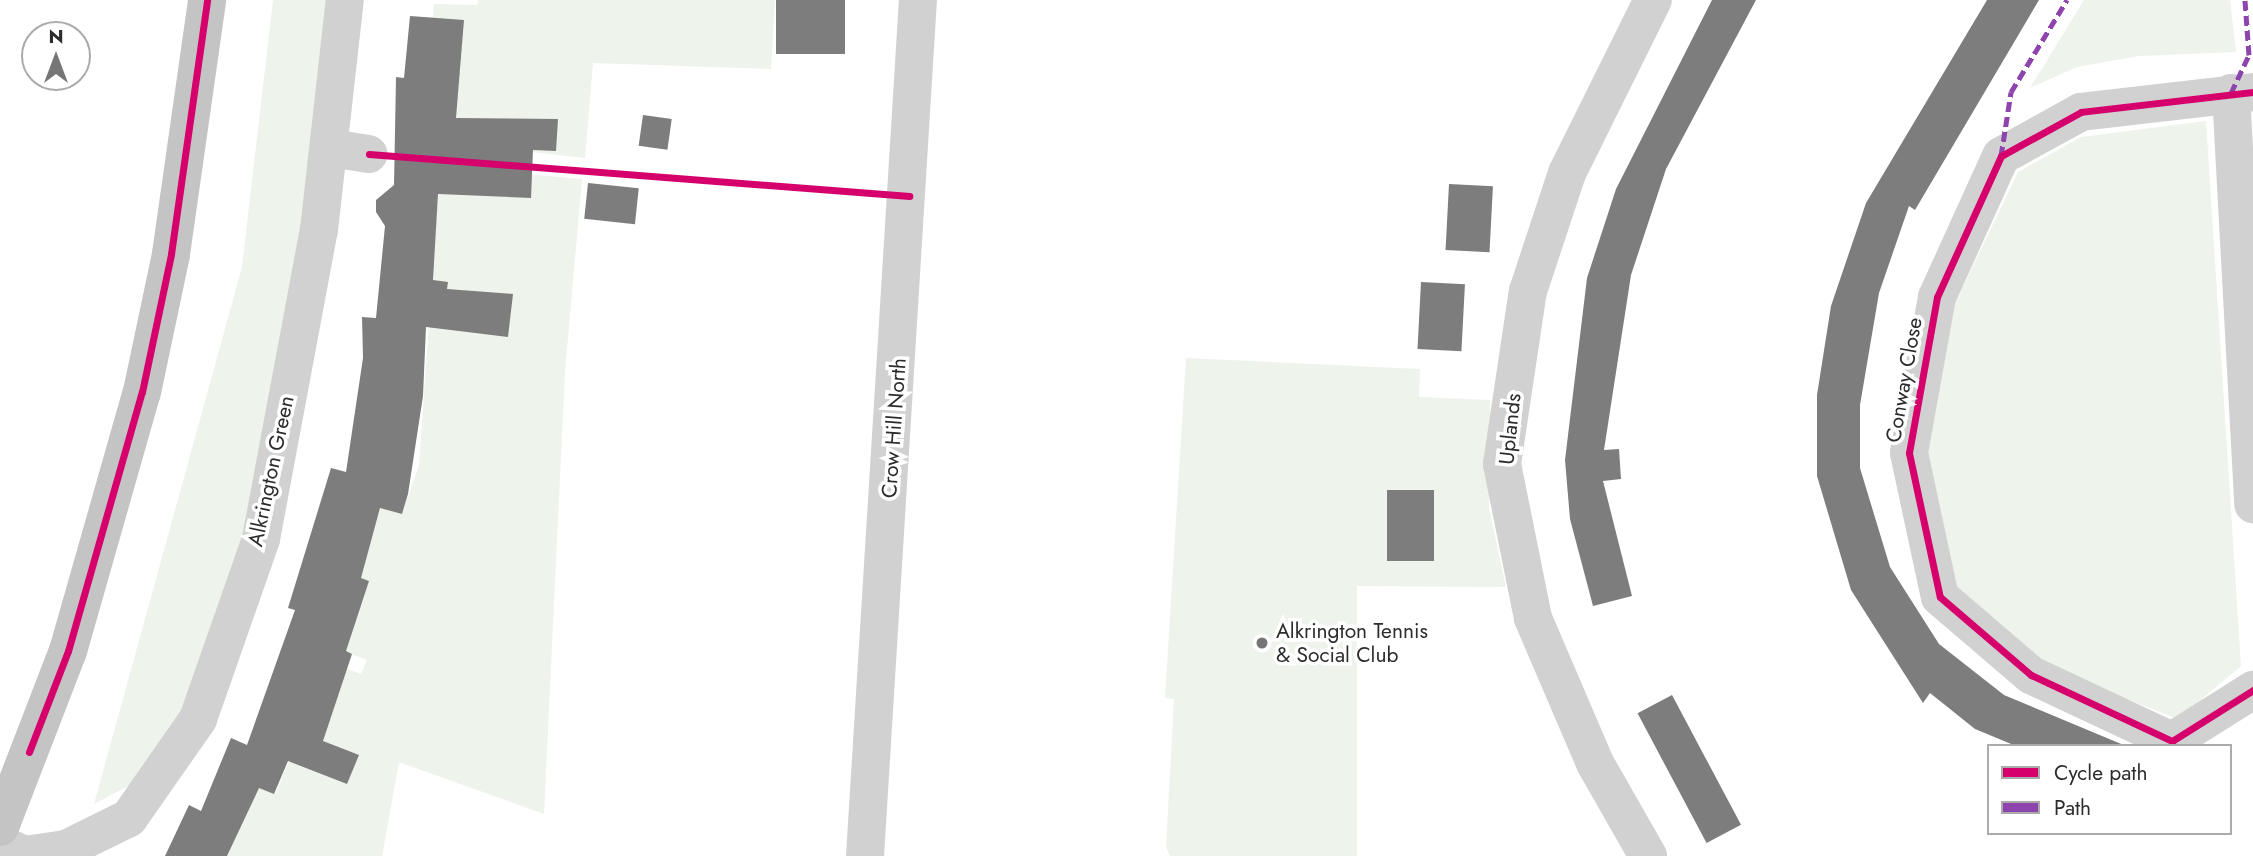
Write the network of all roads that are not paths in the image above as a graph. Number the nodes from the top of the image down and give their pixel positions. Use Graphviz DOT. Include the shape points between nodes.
graph roads {
  1 [pos="207,0"];
  2 [pos="345,0"];
  3 [pos="918,0"];
  4 [pos="1653,0"];
  5 [pos="2242,92"];
  6 [pos="330,148"];
  7 [pos="369,155"];
  8 [pos="2253,504"];
  9 [pos="2253,690"];
  10 [pos="0,827"];
  11 [pos="0,844"];
  12 [pos="865,856"];
  13 [pos="1648,856"];
  1 -- 10 [label="main road" via="172,254 142,392 68,651"];
  2 -- 6 [label="street, Alkrington Green"];
  3 -- 12 [label="street, Crow Hill North"];
  4 -- 13 [label="street, Uplands" via="1567,173 1528,291 1502,464 1533,618 1595,763"];
  5 -- 8 [label="street, Conway Close"];
  5 -- 9 [label="street, Conway Close" via="2081,112 2001,156 1937,297 1909,453 1940,597 2031,675 2172,741"];
  6 -- 7 [label="street"];
  6 -- 11 [label="street, Alkrington Green" via="261,539 198,719 130,818 65,849 25,855"];
}
